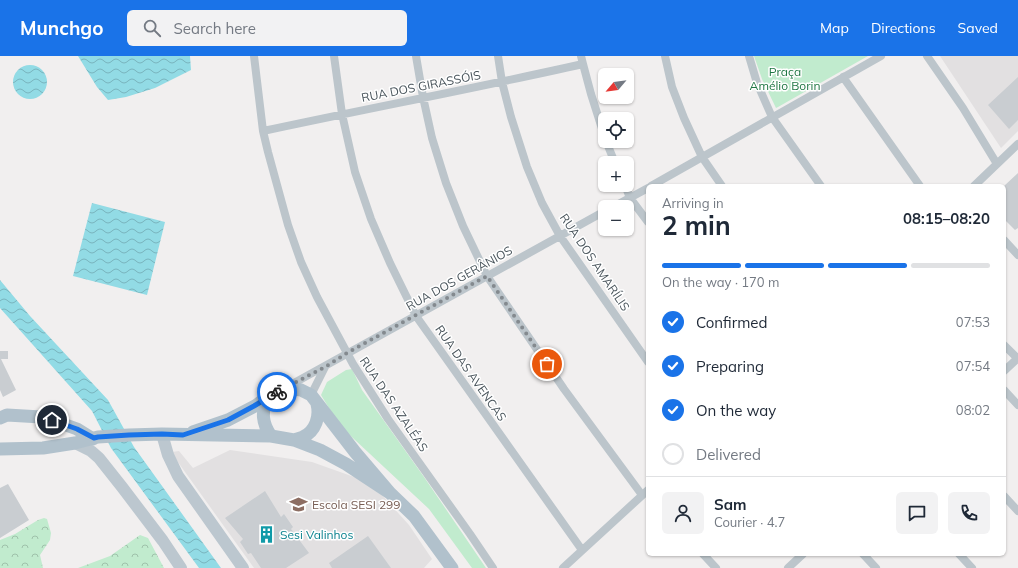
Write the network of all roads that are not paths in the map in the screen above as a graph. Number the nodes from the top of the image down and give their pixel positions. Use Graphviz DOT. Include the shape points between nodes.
graph roads {
  1 [pos="254,56"];
  2 [pos="334,56"];
  3 [pos="416,56"];
  4 [pos="498,56"];
  5 [pos="665,56"];
  6 [pos="749,56"];
  7 [pos="881,56"];
  8 [pos="926,56"];
  9 [pos="582,60"];
  10 [pos="843,77"];
  11 [pos="502,82"];
  12 [pos="423,97"];
  13 [pos="342,114"];
  14 [pos="598,116"];
  15 [pos="772,117"];
  16 [pos="263,131"];
  17 [pos="1018,144"];
  18 [pos="702,157"];
  19 [pos="997,164"];
  20 [pos="655,184"];
  21 [pos="721,184"];
  22 [pos="820,184"];
  23 [pos="919,184"];
  24 [pos="976,184"];
  25 [pos="646,189"];
  26 [pos="628,192"];
  27 [pos="630,198"];
  28 [pos="626,200"];
  29 [pos="598,215"];
  30 [pos="646,219"];
  31 [pos="560,236"];
  32 [pos="1006,242"];
  33 [pos="1017,251"];
  34 [pos="487,276"];
  35 [pos="416,316"];
  36 [pos="1006,347"];
  37 [pos="347,353"];
  38 [pos="1018,358"];
  39 [pos="646,359"];
  40 [pos="325,367"];
  41 [pos="1006,369"];
  42 [pos="1006,392"];
  43 [pos="268,397"];
  44 [pos="314,399"];
  45 [pos="1018,405"];
  46 [pos="2,416"];
  47 [pos="162,434"];
  48 [pos="183,435"];
  49 [pos="271,436"];
  50 [pos="96,438"];
  51 [pos="294,440"];
  52 [pos="75,443"];
  53 [pos="0,449"];
  54 [pos="645,492"];
  55 [pos="390,493"];
  56 [pos="1006,498"];
  57 [pos="1018,511"];
  58 [pos="582,550"];
  59 [pos="705,556"];
  60 [pos="799,556"];
  61 [pos="865,556"];
  62 [pos="961,556"];
  63 [pos="181,568"];
  64 [pos="243,568"];
  65 [pos="452,568"];
  66 [pos="493,568"];
  67 [pos="563,568"];
  68 [pos="716,568"];
  69 [pos="788,568"];
  70 [pos="876,568"];
  71 [pos="972,568"];
  1 -- 16 [label="street, RUA DAS AZALÉAS"];
  2 -- 13 [label="street, RUA DAS AVENCAS"];
  3 -- 12 [label="street"];
  4 -- 11 [label="street, RUA DOS AMARÍLIS"];
  5 -- 18 [label="street" via="672,87"];
  6 -- 15 [label="street" via="757,83"];
  7 -- 10 [label="street"];
  8 -- 19 [label="street" via="963,108"];
  9 -- 11 [label="street, RUA DOS GIRASSÓIS"];
  9 -- 14 [label="street"];
  10 -- 15 [label="street"];
  10 -- 23 [label="street"];
  11 -- 12 [label="street, RUA DOS GIRASSÓIS"];
  11 -- 31 [label="street, RUA DOS AMARÍLIS" via="527,167"];
  12 -- 13 [label="street, RUA DOS GIRASSÓIS"];
  12 -- 34 [label="street" via="446,183 462,226"];
  13 -- 16 [label="street, RUA DOS GIRASSÓIS"];
  13 -- 35 [label="street, RUA DAS AVENCAS" via="355,172 371,219"];
  15 -- 18 [label="street"];
  15 -- 22 [label="street"];
  16 -- 37 [label="street, RUA DAS AZALÉAS" via="288,226 301,262"];
  17 -- 19 [label="street"];
  18 -- 20 [label="street"];
  18 -- 21 [label="street"];
  19 -- 24 [label="street"];
  25 -- 27 [label="street"];
  26 -- 27 [label="street"];
  27 -- 28 [label="street"];
  27 -- 30 [label="street"];
  29 -- 31 [label="street, RUA DOS GERÂNIOS"];
  31 -- 34 [label="street, RUA DOS GERÂNIOS"];
  31 -- 39 [label="street, RUA DOS AMARÍLIS"];
  32 -- 33 [label="street"];
  34 -- 35 [label="street, RUA DOS GERÂNIOS"];
  34 -- 54 [label="street" via="564,389"];
  35 -- 37 [label="street, RUA DOS GERÂNIOS"];
  35 -- 58 [label="street, RUA DAS AVENCAS"];
  36 -- 38 [label="street"];
  37 -- 40 [label="street, RUA DOS GERÂNIOS"];
  37 -- 66 [label="street, RUA DAS AZALÉAS" via="388,419"];
  38 -- 41 [label="street"];
  40 -- 43 [label="street, RUA DOS GERÂNIOS"];
  40 -- 44 [label="street"];
  42 -- 45 [label="street"];
  43 -- 44 [label="main road" via="295,389"];
  43 -- 48 [label="main road" via="228,420"];
  43 -- 49 [label="main road" via="263,415 266,430"];
  44 -- 51 [label="main road" via="317,420 310,432"];
  44 -- 55 [label="main road"];
  46 -- 50 [label="main road" via="52,420"];
  47 -- 48 [label="main road"];
  47 -- 50 [label="main road"];
  47 -- 64 [label="main road" via="168,456 178,476"];
  48 -- 49 [label="main road"];
  49 -- 51 [label="main road"];
  50 -- 52 [label="main road"];
  51 -- 55 [label="main road" via="346,464"];
  52 -- 53 [label="main road" via="43,448"];
  52 -- 63 [label="main road" via="99,458"];
  54 -- 58 [label="street"];
  55 -- 65 [label="main road" via="414,516"];
  56 -- 57 [label="street"];
  58 -- 67 [label="street"];
  59 -- 68 [label="street"];
  60 -- 69 [label="street"];
  61 -- 70 [label="street"];
  62 -- 71 [label="street"];
}
